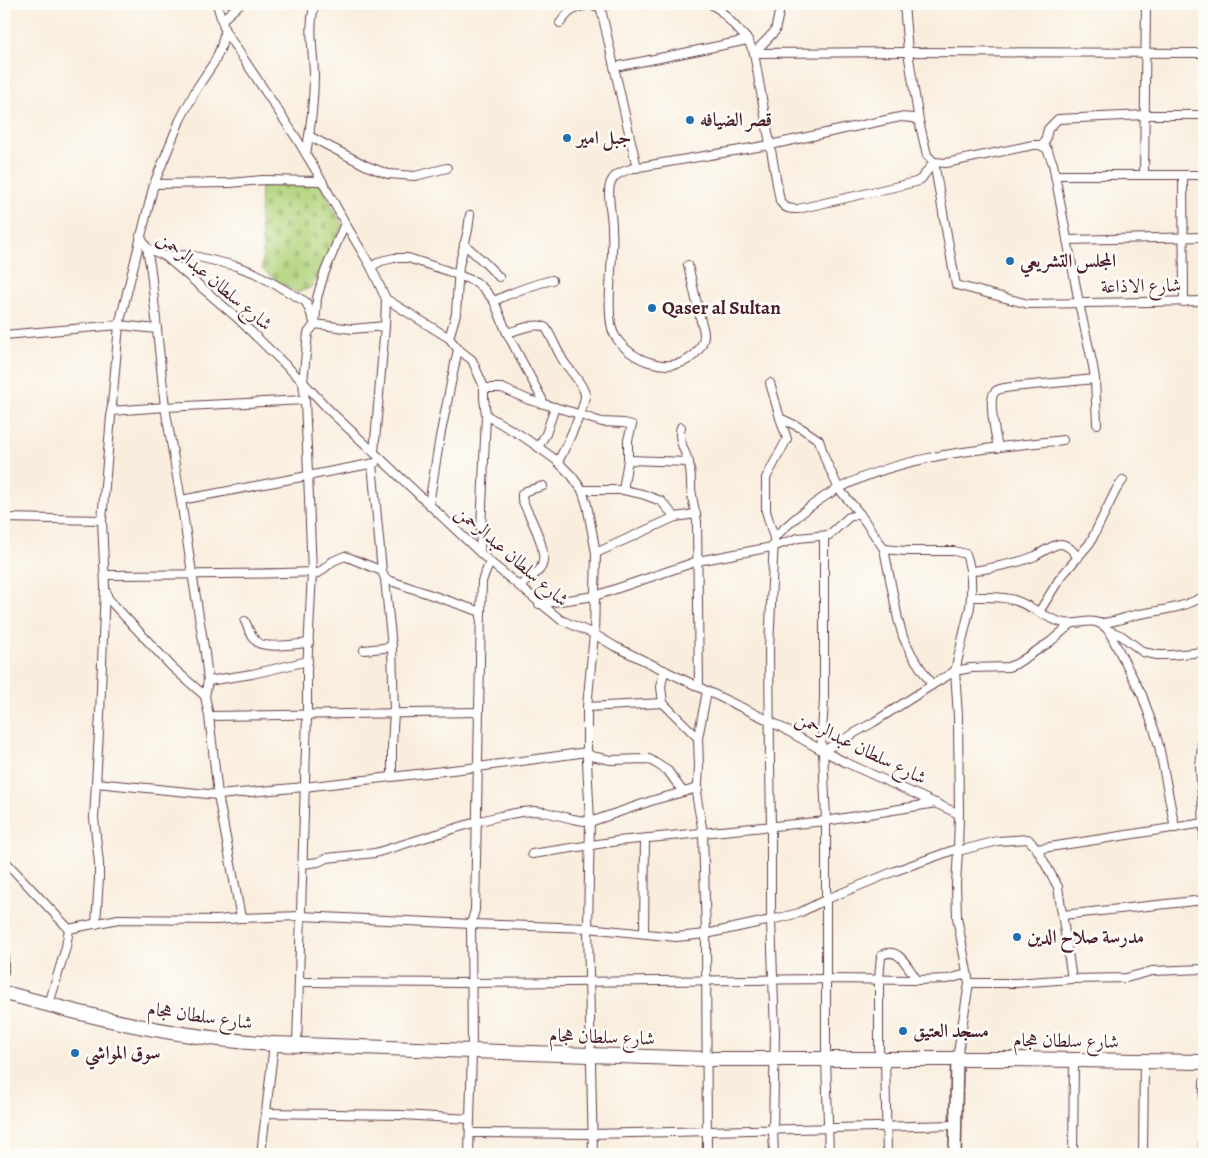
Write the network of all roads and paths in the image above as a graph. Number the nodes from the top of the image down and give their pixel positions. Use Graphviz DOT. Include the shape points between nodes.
graph roads {
  1 [pos="217,4"];
  2 [pos="240,4"];
  3 [pos="315,4"];
  4 [pos="612,4"];
  5 [pos="710,4"];
  6 [pos="781,4"];
  7 [pos="904,4"];
  8 [pos="1146,4"];
  9 [pos="597,6"];
  10 [pos="222,20"];
  11 [pos="560,24"];
  12 [pos="225,31"];
  13 [pos="748,40"];
  14 [pos="908,52"];
  15 [pos="1145,52"];
  16 [pos="1204,52"];
  17 [pos="754,53"];
  18 [pos="615,67"];
  19 [pos="1145,115"];
  20 [pos="1204,115"];
  21 [pos="919,121"];
  22 [pos="309,136"];
  23 [pos="770,145"];
  24 [pos="1044,146"];
  25 [pos="306,154"];
  26 [pos="934,162"];
  27 [pos="447,168"];
  28 [pos="637,168"];
  29 [pos="1055,174"];
  30 [pos="1144,175"];
  31 [pos="1184,175"];
  32 [pos="1204,176"];
  33 [pos="322,181"];
  34 [pos="154,184"];
  35 [pos="470,215"];
  36 [pos="345,223"];
  37 [pos="140,236"];
  38 [pos="1184,237"];
  39 [pos="1204,237"];
  40 [pos="1067,240"];
  41 [pos="464,244"];
  42 [pos="148,248"];
  43 [pos="165,256"];
  44 [pos="688,265"];
  45 [pos="371,267"];
  46 [pos="458,275"];
  47 [pos="499,277"];
  48 [pos="552,280"];
  49 [pos="386,299"];
  50 [pos="494,301"];
  51 [pos="1204,301"];
  52 [pos="1184,302"];
  53 [pos="1079,304"];
  54 [pos="315,324"];
  55 [pos="119,325"];
  56 [pos="385,326"];
  57 [pos="157,329"];
  58 [pos="507,334"];
  59 [pos="4,335"];
  60 [pos="449,338"];
  61 [pos="458,349"];
  62 [pos="1095,380"];
  63 [pos="303,382"];
  64 [pos="770,383"];
  65 [pos="484,387"];
  66 [pos="305,400"];
  67 [pos="543,403"];
  68 [pos="165,407"];
  69 [pos="555,407"];
  70 [pos="111,411"];
  71 [pos="580,414"];
  72 [pos="486,415"];
  73 [pos="780,418"];
  74 [pos="1097,424"];
  75 [pos="681,426"];
  76 [pos="1063,440"];
  77 [pos="538,447"];
  78 [pos="998,448"];
  79 [pos="374,452"];
  80 [pos="628,460"];
  81 [pos="382,461"];
  82 [pos="558,462"];
  83 [pos="689,462"];
  84 [pos="372,464"];
  85 [pos="309,475"];
  86 [pos="1123,480"];
  87 [pos="543,486"];
  88 [pos="839,489"];
  89 [pos="582,490"];
  90 [pos="623,490"];
  91 [pos="181,500"];
  92 [pos="429,504"];
  93 [pos="696,514"];
  94 [pos="860,514"];
  95 [pos="675,517"];
  96 [pos="4,518"];
  97 [pos="102,520"];
  98 [pos="824,536"];
  99 [pos="774,538"];
  100 [pos="772,547"];
  101 [pos="884,549"];
  102 [pos="480,552"];
  103 [pos="596,553"];
  104 [pos="1078,558"];
  105 [pos="698,561"];
  106 [pos="490,562"];
  107 [pos="382,571"];
  108 [pos="970,572"];
  109 [pos="192,573"];
  110 [pos="312,574"];
  111 [pos="105,575"];
  112 [pos="385,579"];
  113 [pos="519,586"];
  114 [pos="105,587"];
  115 [pos="595,596"];
  116 [pos="1204,596"];
  117 [pos="971,597"];
  118 [pos="539,604"];
  119 [pos="481,612"];
  120 [pos="1039,612"];
  121 [pos="245,621"];
  122 [pos="1100,623"];
  123 [pos="1071,624"];
  124 [pos="1108,630"];
  125 [pos="594,634"];
  126 [pos="309,643"];
  127 [pos="392,647"];
  128 [pos="364,650"];
  129 [pos="1204,652"];
  130 [pos="308,661"];
  131 [pos="664,670"];
  132 [pos="955,671"];
  133 [pos="208,681"];
  134 [pos="932,684"];
  135 [pos="699,686"];
  136 [pos="707,692"];
  137 [pos="205,696"];
  138 [pos="663,703"];
  139 [pos="587,707"];
  140 [pos="394,712"];
  141 [pos="479,712"];
  142 [pos="307,714"];
  143 [pos="209,716"];
  144 [pos="770,721"];
  145 [pos="1204,722"];
  146 [pos="698,738"];
  147 [pos="822,750"];
  148 [pos="587,752"];
  149 [pos="478,767"];
  150 [pos="392,776"];
  151 [pos="96,783"];
  152 [pos="304,787"];
  153 [pos="698,788"];
  154 [pos="683,792"];
  155 [pos="218,795"];
  156 [pos="936,803"];
  157 [pos="959,814"];
  158 [pos="826,821"];
  159 [pos="476,822"];
  160 [pos="590,822"];
  161 [pos="1204,823"];
  162 [pos="771,827"];
  163 [pos="1175,828"];
  164 [pos="703,833"];
  165 [pos="645,839"];
  166 [pos="590,845"];
  167 [pos="959,849"];
  168 [pos="1037,849"];
  169 [pos="532,854"];
  170 [pos="4,860"];
  171 [pos="302,864"];
  172 [pos="826,899"];
  173 [pos="1204,900"];
  174 [pos="1204,908"];
  175 [pos="1063,915"];
  176 [pos="301,916"];
  177 [pos="241,918"];
  178 [pos="771,920"];
  179 [pos="96,924"];
  180 [pos="471,924"];
  181 [pos="588,928"];
  182 [pos="69,929"];
  183 [pos="644,933"];
  184 [pos="706,934"];
  185 [pos="4,951"];
  186 [pos="1204,969"];
  187 [pos="4,972"];
  188 [pos="967,974"];
  189 [pos="827,979"];
  190 [pos="879,979"];
  191 [pos="1072,979"];
  192 [pos="706,980"];
  193 [pos="773,980"];
  194 [pos="917,980"];
  195 [pos="300,982"];
  196 [pos="590,982"];
  197 [pos="471,983"];
  198 [pos="968,983"];
  199 [pos="4,993"];
  200 [pos="49,1004"];
  201 [pos="274,1044"];
  202 [pos="297,1045"];
  203 [pos="472,1051"];
  204 [pos="590,1055"];
  205 [pos="826,1058"];
  206 [pos="882,1058"];
  207 [pos="706,1059"];
  208 [pos="774,1059"];
  209 [pos="957,1059"];
  210 [pos="1074,1060"];
  211 [pos="1144,1061"];
  212 [pos="1204,1062"];
  213 [pos="1204,1082"];
  214 [pos="265,1113"];
  215 [pos="470,1120"];
  216 [pos="956,1125"];
  217 [pos="886,1126"];
  218 [pos="828,1128"];
  219 [pos="773,1130"];
  220 [pos="707,1131"];
  221 [pos="470,1133"];
  222 [pos="593,1134"];
  223 [pos="261,1154"];
  224 [pos="469,1154"];
  225 [pos="593,1154"];
  226 [pos="707,1154"];
  227 [pos="774,1154"];
  228 [pos="829,1154"];
  229 [pos="887,1154"];
  230 [pos="954,1154"];
  231 [pos="1074,1154"];
  232 [pos="1143,1154"];
  233 [pos="1203,1154"];
  1 -- 10 [label="street"];
  2 -- 10 [label="street"];
  3 -- 22 [label="street" via="313,106"];
  4 -- 9 [label="street"];
  5 -- 13 [label="street" via="720,10"];
  6 -- 17 [label="street" via="775,31"];
  7 -- 14 [label="street"];
  8 -- 15 [label="street"];
  9 -- 11 [label="street" via="591,4 574,9"];
  9 -- 18 [label="street" via="601,9"];
  10 -- 12 [label="street"];
  12 -- 25 [label="street"];
  12 -- 34 [label="street" via="216,61 180,120"];
  13 -- 17 [label="street"];
  13 -- 18 [label="street"];
  14 -- 15 [label="street"];
  14 -- 17 [label="street"];
  14 -- 21 [label="street"];
  15 -- 16 [label="street"];
  15 -- 19 [label="street"];
  17 -- 23 [label="street"];
  18 -- 28 [label="street"];
  19 -- 20 [label="street"];
  19 -- 24 [label="street" via="1058,119 1048,128"];
  19 -- 30 [label="street"];
  21 -- 23 [label="street" via="900,117"];
  21 -- 26 [label="street" via="927,154"];
  22 -- 25 [label="street"];
  22 -- 27 [label="street" via="388,174 415,176"];
  23 -- 26 [label="street" via="780,202 789,209 916,182"];
  23 -- 28 [label="street"];
  24 -- 26 [label="street" via="1033,145 946,163"];
  24 -- 29 [label="street"];
  25 -- 33 [label="street"];
  26 -- 53 [label="street, شارع الاذاعة" via="956,285 1028,304"];
  28 -- 44 [label="street" via="617,175 610,182 609,190 612,324 615,336 635,356 670,365 681,363 699,350 704,336"];
  29 -- 30 [label="street"];
  29 -- 40 [label="street"];
  30 -- 31 [label="street"];
  31 -- 32 [label="street"];
  31 -- 38 [label="street"];
  33 -- 34 [label="street"];
  33 -- 36 [label="street"];
  34 -- 37 [label="street"];
  35 -- 41 [label="street"];
  36 -- 45 [label="street"];
  36 -- 54 [label="street" via="324,274 317,298"];
  37 -- 42 [label="street, شارع سلطان عبدالرحمن"];
  37 -- 55 [label="street"];
  38 -- 39 [label="street"];
  38 -- 40 [label="street"];
  38 -- 52 [label="street"];
  40 -- 53 [label="street"];
  41 -- 46 [label="street"];
  41 -- 47 [label="street"];
  42 -- 43 [label="street, شارع سلطان عبدالرحمن"];
  42 -- 57 [label="street"];
  43 -- 54 [label="street" via="190,255 255,273 306,302"];
  43 -- 63 [label="street, شارع سلطان عبدالرحمن" via="236,317"];
  45 -- 46 [label="street" via="381,261 408,258"];
  45 -- 49 [label="street"];
  46 -- 50 [label="street" via="476,282"];
  46 -- 60 [label="street" via="456,314"];
  48 -- 50 [label="street" via="514,291"];
  49 -- 56 [label="street"];
  49 -- 60 [label="street"];
  50 -- 58 [label="street"];
  51 -- 52 [label="street, شارع الاذاعة"];
  52 -- 53 [label="street, شارع الاذاعة"];
  53 -- 62 [label="street"];
  54 -- 56 [label="street" via="352,329"];
  54 -- 63 [label="street" via="308,333"];
  55 -- 57 [label="street"];
  55 -- 59 [label="street"];
  55 -- 70 [label="street"];
  56 -- 79 [label="street"];
  57 -- 68 [label="street"];
  58 -- 67 [label="street"];
  58 -- 71 [label="street" via="538,324 546,328 581,384 585,397"];
  60 -- 61 [label="street"];
  61 -- 65 [label="street" via="472,360"];
  61 -- 92 [label="street"];
  62 -- 74 [label="street"];
  62 -- 78 [label="street" via="995,391 991,404"];
  63 -- 66 [label="street"];
  63 -- 79 [label="street, شارع سلطان عبدالرحمن"];
  64 -- 73 [label="street"];
  65 -- 67 [label="street" via="502,388"];
  65 -- 72 [label="street"];
  66 -- 68 [label="street"];
  66 -- 85 [label="street"];
  67 -- 69 [label="street"];
  68 -- 70 [label="street"];
  68 -- 91 [label="street"];
  69 -- 71 [label="street"];
  69 -- 77 [label="street"];
  70 -- 97 [label="street"];
  71 -- 80 [label="street" via="602,422 632,425"];
  71 -- 82 [label="street"];
  72 -- 77 [label="street"];
  72 -- 102 [label="street"];
  73 -- 88 [label="street" via="819,440"];
  73 -- 99 [label="street" via="787,439 766,478 766,511"];
  75 -- 83 [label="street" via="682,447"];
  76 -- 78 [label="street"];
  77 -- 82 [label="street"];
  78 -- 88 [label="street" via="909,463 864,476"];
  79 -- 81 [label="street, شارع سلطان عبدالرحمن"];
  80 -- 83 [label="street"];
  80 -- 90 [label="street"];
  81 -- 84 [label="street"];
  81 -- 92 [label="street, شارع سلطان عبدالرحمن"];
  82 -- 89 [label="street"];
  83 -- 93 [label="street"];
  84 -- 85 [label="street"];
  84 -- 107 [label="street"];
  85 -- 91 [label="street"];
  85 -- 110 [label="street"];
  86 -- 104 [label="street" via="1090,543"];
  87 -- 113 [label="street" via="526,491 522,499 540,538 544,562 531,578"];
  88 -- 94 [label="street"];
  88 -- 99 [label="street" via="814,504"];
  89 -- 90 [label="street"];
  89 -- 103 [label="street"];
  90 -- 95 [label="street" via="661,501"];
  91 -- 109 [label="street"];
  92 -- 102 [label="street, شارع سلطان عبدالرحمن"];
  93 -- 95 [label="street"];
  93 -- 105 [label="street"];
  94 -- 98 [label="street" via="848,517 830,535"];
  94 -- 101 [label="street"];
  95 -- 103 [label="street"];
  96 -- 97 [label="street"];
  97 -- 111 [label="street"];
  98 -- 100 [label="street" via="798,538"];
  98 -- 147 [label="street"];
  99 -- 100 [label="street"];
  100 -- 105 [label="street"];
  100 -- 144 [label="street"];
  101 -- 108 [label="street" via="960,552 966,554"];
  101 -- 134 [label="street" via="903,638"];
  102 -- 106 [label="street, شارع سلطان عبدالرحمن"];
  103 -- 115 [label="street"];
  104 -- 108 [label="street" via="1070,549 1057,544 1033,557"];
  104 -- 120 [label="street" via="1060,578"];
  105 -- 115 [label="street"];
  105 -- 135 [label="street"];
  106 -- 113 [label="street, شارع سلطان عبدالرحمن"];
  106 -- 119 [label="street" via="482,581"];
  107 -- 110 [label="street" via="344,556"];
  107 -- 112 [label="street"];
  108 -- 117 [label="street"];
  109 -- 110 [label="street"];
  109 -- 111 [label="street"];
  109 -- 133 [label="street"];
  110 -- 126 [label="street"];
  111 -- 114 [label="street"];
  112 -- 119 [label="street"];
  112 -- 127 [label="street"];
  113 -- 118 [label="street, شارع سلطان عبدالرحمن"];
  114 -- 137 [label="street" via="107,597 114,605"];
  114 -- 151 [label="street"];
  115 -- 118 [label="street"];
  115 -- 125 [label="street"];
  116 -- 122 [label="street" via="1184,606"];
  117 -- 120 [label="street" via="1012,599"];
  117 -- 132 [label="street"];
  118 -- 125 [label="street, شارع سلطان عبدالرحمن" via="561,620"];
  119 -- 141 [label="street"];
  120 -- 123 [label="street"];
  121 -- 126 [label="street" via="261,645"];
  122 -- 123 [label="street"];
  122 -- 124 [label="street"];
  123 -- 132 [label="street" via="1016,664"];
  124 -- 129 [label="street" via="1143,652 1171,655"];
  124 -- 163 [label="street" via="1142,695 1154,729"];
  125 -- 131 [label="street, شارع سلطان عبدالرحمن"];
  125 -- 139 [label="street"];
  126 -- 130 [label="street"];
  127 -- 128 [label="street"];
  127 -- 140 [label="street"];
  130 -- 133 [label="street"];
  130 -- 142 [label="street"];
  131 -- 135 [label="street, شارع سلطان عبدالرحمن"];
  131 -- 138 [label="street"];
  132 -- 134 [label="street"];
  132 -- 157 [label="street"];
  133 -- 137 [label="street"];
  134 -- 147 [label="street" via="874,722"];
  135 -- 136 [label="street, شارع سلطان عبدالرحمن"];
  136 -- 144 [label="street, شارع سلطان عبدالرحمن"];
  136 -- 146 [label="street"];
  137 -- 143 [label="street"];
  138 -- 139 [label="street"];
  138 -- 146 [label="street"];
  139 -- 148 [label="street"];
  140 -- 141 [label="street"];
  140 -- 142 [label="street"];
  140 -- 150 [label="street"];
  141 -- 149 [label="street"];
  142 -- 143 [label="street"];
  142 -- 152 [label="street"];
  143 -- 155 [label="street"];
  144 -- 147 [label="street, شارع سلطان عبدالرحمن"];
  144 -- 162 [label="street"];
  145 -- 161 [label="street" via="1200,768"];
  146 -- 153 [label="street"];
  147 -- 156 [label="street, شارع سلطان عبدالرحمن"];
  147 -- 158 [label="street"];
  148 -- 149 [label="street"];
  148 -- 154 [label="street" via="610,760 649,759 668,771"];
  148 -- 160 [label="street"];
  149 -- 150 [label="street"];
  149 -- 159 [label="street"];
  150 -- 152 [label="street"];
  151 -- 155 [label="street"];
  151 -- 179 [label="street" via="94,818 99,878"];
  152 -- 155 [label="street"];
  152 -- 171 [label="street"];
  153 -- 154 [label="street"];
  153 -- 164 [label="street"];
  154 -- 160 [label="street"];
  155 -- 177 [label="street"];
  156 -- 157 [label="street, شارع سلطان عبدالرحمن"];
  156 -- 158 [label="street"];
  157 -- 167 [label="street"];
  158 -- 162 [label="street"];
  158 -- 172 [label="street"];
  159 -- 160 [label="street" via="536,811"];
  159 -- 171 [label="street" via="375,853"];
  159 -- 180 [label="street" via="475,910"];
  160 -- 166 [label="street"];
  161 -- 163 [label="street"];
  161 -- 173 [label="street"];
  162 -- 164 [label="street"];
  162 -- 178 [label="street"];
  163 -- 168 [label="street"];
  164 -- 165 [label="street"];
  164 -- 184 [label="street"];
  165 -- 166 [label="street"];
  165 -- 183 [label="street"];
  166 -- 169 [label="street"];
  166 -- 181 [label="street"];
  167 -- 168 [label="street" via="998,840 1028,839"];
  167 -- 172 [label="street"];
  167 -- 188 [label="street" via="957,917"];
  168 -- 175 [label="street" via="1058,887"];
  170 -- 182 [label="street"];
  171 -- 176 [label="street"];
  172 -- 178 [label="street" via="799,912"];
  172 -- 189 [label="street"];
  173 -- 174 [label="street"];
  173 -- 175 [label="street"];
  175 -- 191 [label="street"];
  176 -- 177 [label="street"];
  176 -- 180 [label="street"];
  176 -- 195 [label="street"];
  177 -- 179 [label="street" via="118,919"];
  178 -- 184 [label="street"];
  178 -- 193 [label="street"];
  179 -- 182 [label="street"];
  180 -- 181 [label="street"];
  180 -- 197 [label="street"];
  181 -- 183 [label="street"];
  181 -- 196 [label="street"];
  182 -- 200 [label="street"];
  183 -- 184 [label="street"];
  184 -- 192 [label="street"];
  185 -- 187 [label="street"];
  186 -- 191 [label="street" via="1152,971 1126,978"];
  188 -- 194 [label="street" via="948,979"];
  188 -- 198 [label="street"];
  189 -- 190 [label="street"];
  189 -- 193 [label="street"];
  189 -- 205 [label="street"];
  190 -- 194 [label="street"];
  190 -- 194 [label="street" via="880,956 892,952 899,955"];
  190 -- 206 [label="street"];
  191 -- 198 [label="street"];
  192 -- 193 [label="street"];
  192 -- 196 [label="street"];
  192 -- 207 [label="street"];
  193 -- 208 [label="street"];
  195 -- 197 [label="street"];
  195 -- 202 [label="street"];
  196 -- 197 [label="street"];
  196 -- 204 [label="street"];
  197 -- 203 [label="street"];
  198 -- 209 [label="street"];
  199 -- 200 [label="highway, شارع سلطان هجام"];
  200 -- 201 [label="highway, شارع سلطان هجام" via="147,1028"];
  201 -- 202 [label="highway, شارع سلطان هجام"];
  201 -- 214 [label="street"];
  202 -- 203 [label="highway, شارع سلطان هجام"];
  203 -- 204 [label="highway, شارع سلطان هجام"];
  203 -- 215 [label="street"];
  204 -- 207 [label="highway, شارع سلطان هجام"];
  204 -- 222 [label="street"];
  205 -- 206 [label="highway, شارع سلطان هجام"];
  205 -- 208 [label="highway, شارع سلطان هجام"];
  205 -- 218 [label="street"];
  206 -- 209 [label="highway, شارع سلطان هجام"];
  206 -- 217 [label="street"];
  207 -- 208 [label="highway, شارع سلطان هجام"];
  207 -- 220 [label="street"];
  208 -- 219 [label="street"];
  209 -- 210 [label="highway, شارع سلطان هجام"];
  209 -- 216 [label="street"];
  210 -- 211 [label="highway, شارع سلطان هجام"];
  210 -- 231 [label="street"];
  211 -- 212 [label="highway, شارع سلطان هجام"];
  211 -- 232 [label="street"];
  213 -- 233 [label="street"];
  214 -- 215 [label="street" via="402,1115"];
  214 -- 223 [label="street"];
  215 -- 221 [label="street"];
  216 -- 217 [label="street"];
  216 -- 230 [label="street"];
  217 -- 218 [label="street"];
  217 -- 229 [label="street"];
  218 -- 219 [label="street"];
  218 -- 228 [label="street"];
  219 -- 220 [label="street"];
  219 -- 227 [label="street"];
  220 -- 222 [label="street"];
  220 -- 226 [label="street"];
  221 -- 222 [label="street"];
  221 -- 224 [label="street"];
  222 -- 225 [label="street"];
}
